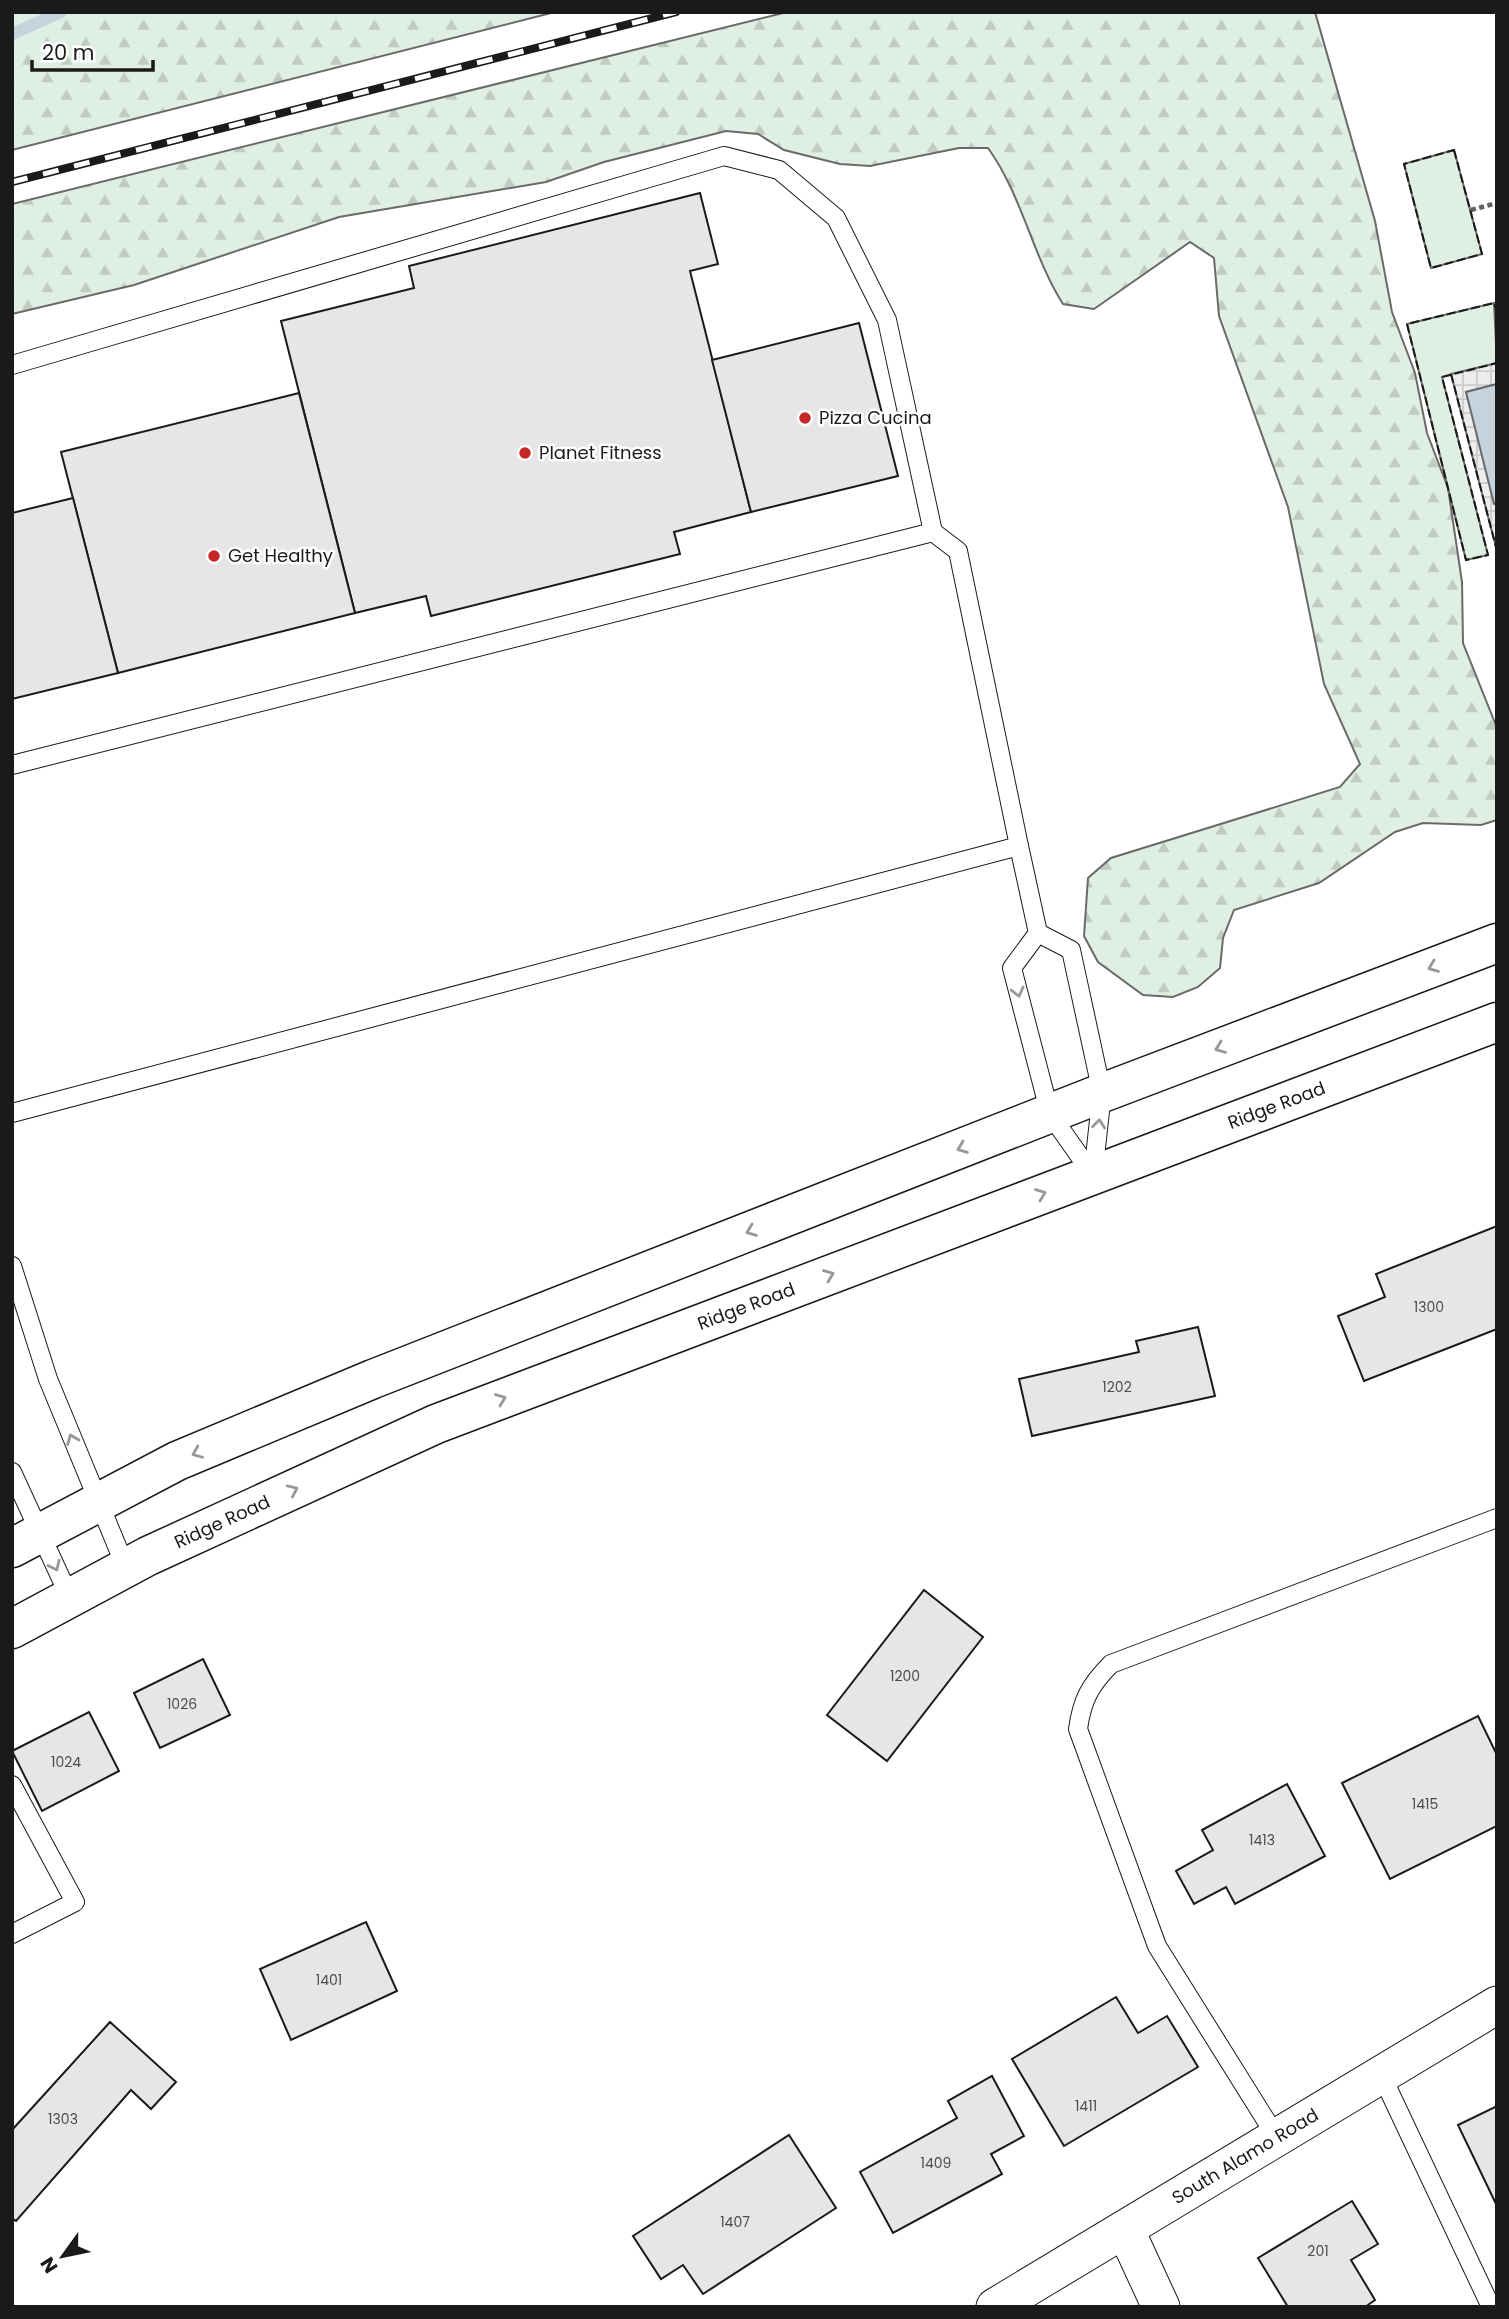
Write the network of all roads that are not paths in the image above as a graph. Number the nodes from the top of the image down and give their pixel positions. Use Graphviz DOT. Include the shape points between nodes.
graph roads {
  1 [pos="12,365"];
  2 [pos="933,532"];
  3 [pos="12,765"];
  4 [pos="1019,846"];
  5 [pos="1038,933"];
  6 [pos="1497,943"];
  7 [pos="1497,1022"];
  8 [pos="1102,1093"];
  9 [pos="12,1113"];
  10 [pos="1050,1114"];
  11 [pos="1093,1175"];
  12 [pos="12,1266"];
  13 [pos="12,1472"];
  14 [pos="98,1502"];
  15 [pos="1497,1518"];
  16 [pos="26,1541"];
  17 [pos="125,1568"];
  18 [pos="70,1598"];
  19 [pos="12,1629"];
  20 [pos="12,1785"];
  21 [pos="12,1934"];
  22 [pos="1497,2005"];
  23 [pos="1381,2074"];
  24 [pos="1277,2138"];
  25 [pos="1125,2230"];
  26 [pos="995,2307"];
  27 [pos="1161,2307"];
  28 [pos="1491,2307"];
  1 -- 2 [label="lane" via="724,156 779,170 836,218 887,320"];
  2 -- 3 [label="lane"];
  2 -- 4 [label="lane" via="958,551"];
  4 -- 5 [label="lane"];
  4 -- 9 [label="lane"];
  5 -- 8 [label="lane" via="1071,950"];
  5 -- 10 [label="lane, one-way" via="1012,968"];
  6 -- 8 [label="main road, one-way"];
  7 -- 11 [label="main road, Ridge Road"];
  8 -- 10 [label="main road"];
  11 -- 8 [label="lane, one-way"];
  10 -- 11 [label="lane"];
  10 -- 14 [label="main road, one-way" via="373,1379 177,1461"];
  17 -- 11 [label="main road, Ridge Road, one-way" via="436,1424"];
  14 -- 12 [label="lane, one-way" via="48,1379"];
  13 -- 16 [label="lane"];
  14 -- 16 [label="main road"];
  14 -- 17 [label="lane"];
  15 -- 24 [label="lane" via="1111,1664 1092,1682 1082,1702 1079,1729 1157,1946"];
  16 -- 18 [label="lane, one-way"];
  17 -- 18 [label="main road, Ridge Road"];
  18 -- 19 [label="main road, Ridge Road"];
  20 -- 21 [label="lane" via="75,1902"];
  22 -- 23 [label="street, South Alamo Road"];
  23 -- 24 [label="street, South Alamo Road"];
  23 -- 28 [label="lane"];
  24 -- 25 [label="street, South Alamo Road"];
  25 -- 26 [label="street, South Alamo Road"];
  25 -- 27 [label="street"];
}
